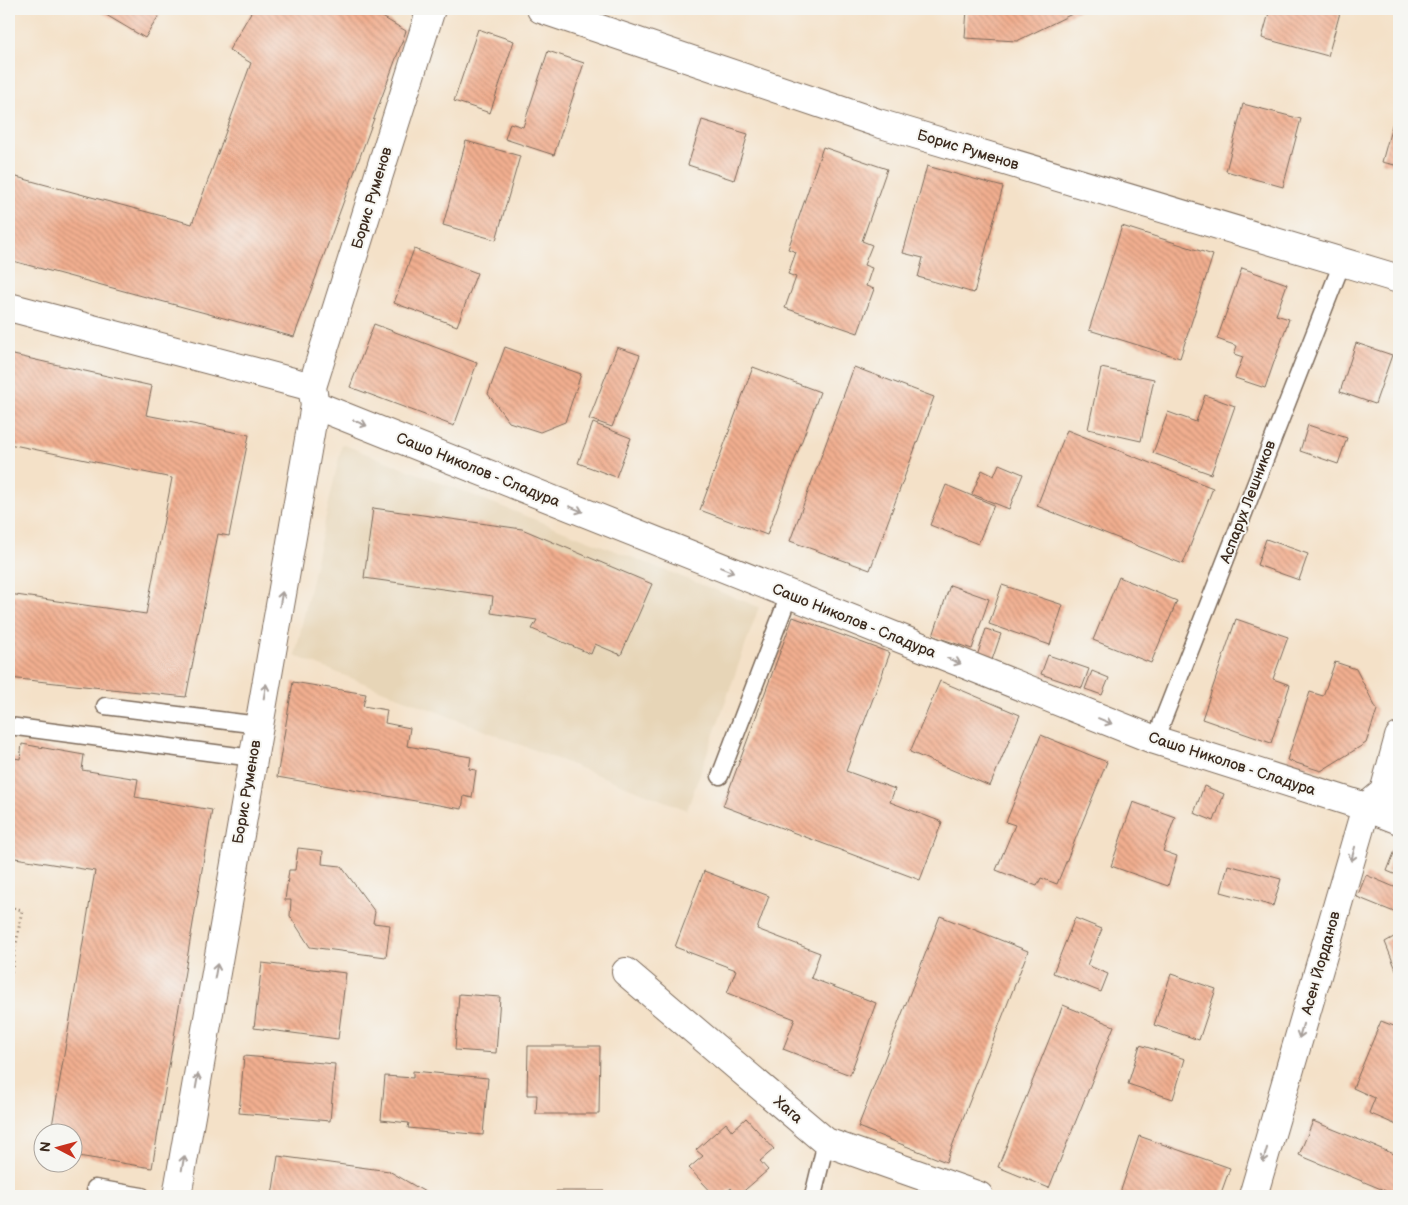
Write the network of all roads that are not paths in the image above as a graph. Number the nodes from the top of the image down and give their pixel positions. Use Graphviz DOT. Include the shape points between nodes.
graph roads {
  1 [pos="431,9"];
  2 [pos="541,9"];
  3 [pos="1342,263"];
  4 [pos="1399,279"];
  5 [pos="9,307"];
  6 [pos="314,396"];
  7 [pos="789,595"];
  8 [pos="105,706"];
  9 [pos="259,725"];
  10 [pos="9,726"];
  11 [pos="1399,737"];
  12 [pos="1155,740"];
  13 [pos="253,758"];
  14 [pos="720,776"];
  15 [pos="1366,807"];
  16 [pos="1399,820"];
  17 [pos="626,972"];
  18 [pos="826,1142"];
  19 [pos="95,1188"];
  20 [pos="142,1196"];
  21 [pos="177,1196"];
  22 [pos="813,1196"];
  23 [pos="979,1196"];
  24 [pos="1253,1196"];
  1 -- 6 [label="street, Борис Руменов"];
  2 -- 3 [label="street, Борис Руменов" via="878,123"];
  3 -- 4 [label="street, Борис Руменов"];
  3 -- 12 [label="lane, Аспарух Лешников"];
  5 -- 6 [label="street"];
  6 -- 7 [label="street, Сашо Николов - Сладура, one-way"];
  9 -- 6 [label="street, Борис Руменов, one-way"];
  7 -- 12 [label="street, Сашо Николов - Сладура, one-way"];
  7 -- 14 [label="lane"];
  8 -- 9 [label="lane"];
  9 -- 13 [label="street, Борис Руменов"];
  10 -- 13 [label="lane"];
  11 -- 15 [label="street" via="1384,792"];
  12 -- 15 [label="street, Сашо Николов - Сладура"];
  21 -- 13 [label="street, Борис Руменов, one-way"];
  15 -- 16 [label="street, Сашо Николов - Сладура"];
  15 -- 24 [label="street, Асен Йорданов, one-way"];
  17 -- 18 [label="street, Хага"];
  18 -- 22 [label="lane"];
  18 -- 23 [label="street, Хага"];
  19 -- 20 [label="lane"];
}
